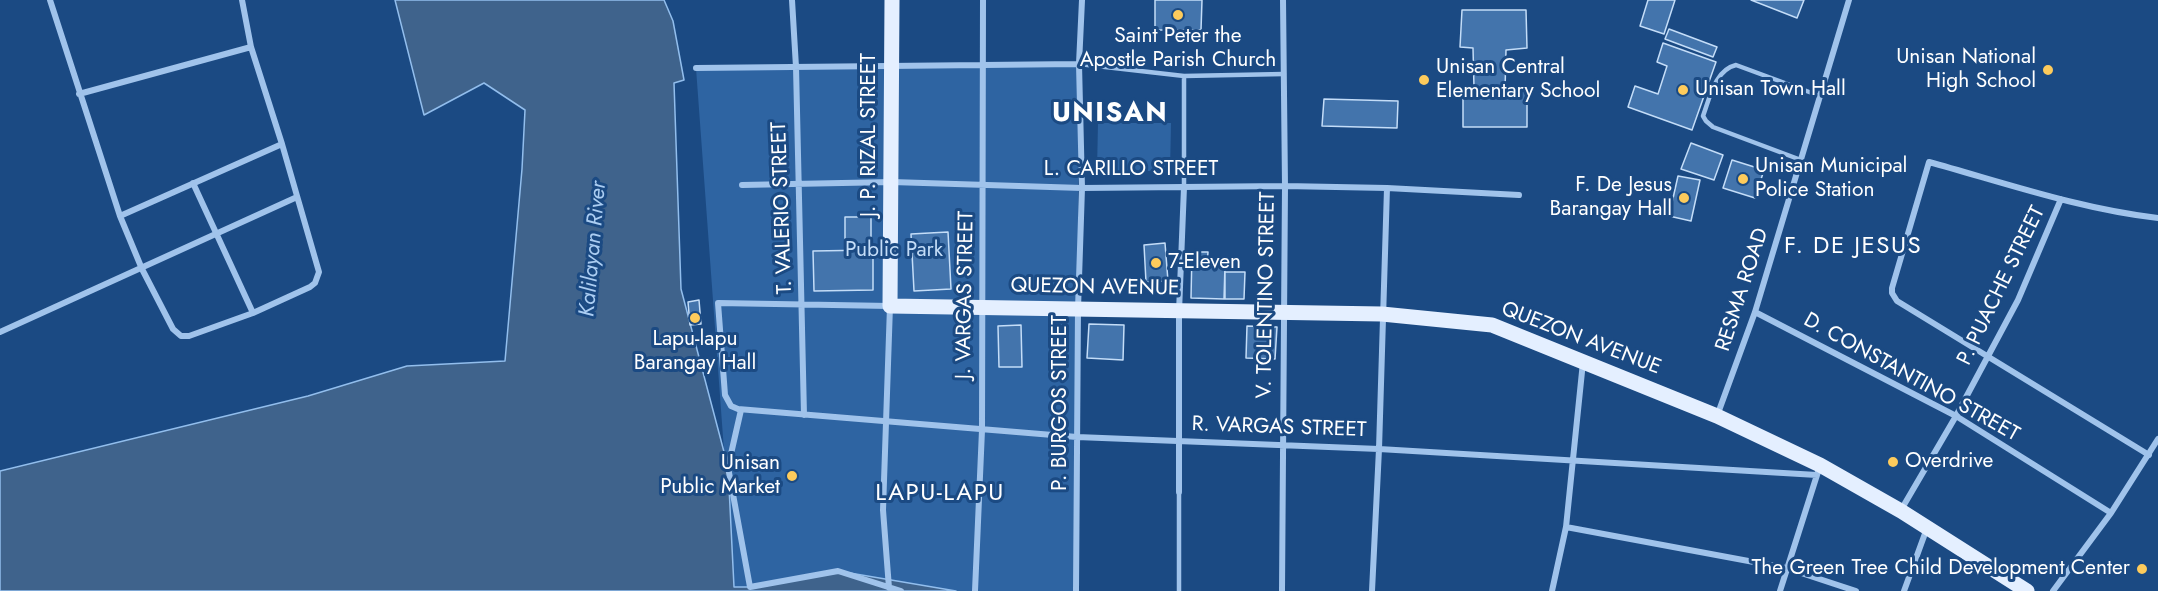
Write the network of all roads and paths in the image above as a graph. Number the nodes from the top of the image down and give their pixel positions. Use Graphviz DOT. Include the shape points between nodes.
graph roads {
  1 [pos="50,0"];
  2 [pos="242,0"];
  3 [pos="792,0"];
  4 [pos="892,0"];
  5 [pos="983,0"];
  6 [pos="1082,0"];
  7 [pos="1283,0"];
  8 [pos="1849,0"];
  9 [pos="250,47"];
  10 [pos="1080,64"];
  11 [pos="892,66"];
  12 [pos="983,66"];
  13 [pos="796,67"];
  14 [pos="696,68"];
  15 [pos="1284,74"];
  16 [pos="1184,76"];
  17 [pos="79,94"];
  18 [pos="1820,96"];
  19 [pos="282,144"];
  20 [pos="1801,160"];
  21 [pos="892,182"];
  22 [pos="194,183"];
  23 [pos="798,183"];
  24 [pos="742,185"];
  25 [pos="984,186"];
  26 [pos="1285,186"];
  27 [pos="1082,188"];
  28 [pos="1185,188"];
  29 [pos="1387,188"];
  30 [pos="1519,195"];
  31 [pos="297,197"];
  32 [pos="2061,199"];
  33 [pos="120,216"];
  34 [pos="2158,218"];
  35 [pos="217,232"];
  36 [pos="142,269"];
  37 [pos="802,305"];
  38 [pos="890,306"];
  39 [pos="982,306"];
  40 [pos="1078,309"];
  41 [pos="1179,312"];
  42 [pos="1755,312"];
  43 [pos="253,313"];
  44 [pos="1285,314"];
  45 [pos="1382,314"];
  46 [pos="0,333"];
  47 [pos="1988,356"];
  48 [pos="1583,362"];
  49 [pos="741,410"];
  50 [pos="804,415"];
  51 [pos="1717,416"];
  52 [pos="1956,416"];
  53 [pos="885,421"];
  54 [pos="982,430"];
  55 [pos="1077,437"];
  56 [pos="2158,440"];
  57 [pos="1179,441"];
  58 [pos="1282,444"];
  59 [pos="1379,449"];
  60 [pos="2149,455"];
  61 [pos="1574,460"];
  62 [pos="1819,470"];
  63 [pos="1179,492"];
  64 [pos="1901,511"];
  65 [pos="2111,513"];
  66 [pos="1566,527"];
  67 [pos="1927,527"];
  68 [pos="1786,568"];
  69 [pos="889,588"];
  70 [pos="901,591"];
  71 [pos="975,591"];
  72 [pos="1076,591"];
  73 [pos="1179,591"];
  74 [pos="1282,591"];
  75 [pos="1372,591"];
  76 [pos="1552,591"];
  77 [pos="1780,591"];
  78 [pos="1857,591"];
  79 [pos="1904,591"];
  80 [pos="2027,591"];
  81 [pos="2053,591"];
  1 -- 17 [label="street"];
  2 -- 9 [label="street"];
  3 -- 13 [label="street, T. VALERIO STREET"];
  4 -- 11 [label="main road, J. P. RIZAL STREET"];
  5 -- 12 [label="street, J. VARGAS STREET"];
  6 -- 10 [label="street, P. BURGOS STREET"];
  7 -- 15 [label="street, V. TOLENTINO STREET"];
  8 -- 18 [label="street, RESMA ROAD"];
  9 -- 17 [label="street"];
  9 -- 19 [label="street"];
  10 -- 12 [label="street"];
  10 -- 16 [label="lane"];
  10 -- 27 [label="street, P. BURGOS STREET"];
  11 -- 12 [label="street"];
  11 -- 13 [label="street"];
  11 -- 21 [label="main road, J. P. RIZAL STREET"];
  12 -- 25 [label="street, J. VARGAS STREET"];
  13 -- 14 [label="street"];
  13 -- 23 [label="street, T. VALERIO STREET"];
  15 -- 16 [label="lane"];
  15 -- 26 [label="street, V. TOLENTINO STREET"];
  16 -- 28 [label="lane"];
  17 -- 33 [label="street"];
  18 -- 20 [label="street, RESMA ROAD"];
  18 -- 20 [label="lane" via="1736,65 1720,72 1703,116 1713,127"];
  19 -- 22 [label="street"];
  19 -- 31 [label="street"];
  20 -- 42 [label="street, RESMA ROAD"];
  21 -- 23 [label="street, L. CARILLO STREET"];
  21 -- 25 [label="street, L. CARILLO STREET"];
  21 -- 38 [label="main road, J. P. RIZAL STREET"];
  22 -- 33 [label="street"];
  22 -- 35 [label="street"];
  23 -- 24 [label="street, L. CARILLO STREET"];
  23 -- 37 [label="street, T. VALERIO STREET"];
  25 -- 27 [label="street, L. CARILLO STREET"];
  25 -- 39 [label="street, J. VARGAS STREET"];
  26 -- 28 [label="street, L. CARILLO STREET"];
  26 -- 29 [label="street, L. CARILLO STREET"];
  26 -- 44 [label="street, V. TOLENTINO STREET"];
  27 -- 28 [label="street, L. CARILLO STREET"];
  27 -- 40 [label="street, P. BURGOS STREET"];
  28 -- 41 [label="street"];
  29 -- 30 [label="street, L. CARILLO STREET"];
  29 -- 45 [label="street"];
  31 -- 35 [label="street"];
  31 -- 43 [label="street" via="318,278 310,287"];
  32 -- 34 [label="street"];
  32 -- 47 [label="street, P. PUACHE STREET" via="2018,300"];
  32 -- 47 [label="street" via="1929,162 1892,293 1897,301"];
  33 -- 36 [label="street"];
  35 -- 36 [label="street"];
  35 -- 43 [label="street"];
  36 -- 43 [label="street" via="173,329 182,336"];
  36 -- 46 [label="street"];
  37 -- 38 [label="street"];
  37 -- 49 [label="street, R. VARGAS STREET" via="718,303 725,395 731,406"];
  37 -- 50 [label="street, T. VALERIO STREET"];
  38 -- 39 [label="main road, QUEZON AVENUE"];
  38 -- 53 [label="street"];
  39 -- 40 [label="main road, QUEZON AVENUE"];
  39 -- 54 [label="street, J. VARGAS STREET"];
  40 -- 41 [label="main road, QUEZON AVENUE"];
  40 -- 55 [label="street, P. BURGOS STREET"];
  41 -- 44 [label="main road, QUEZON AVENUE"];
  41 -- 57 [label="street"];
  42 -- 51 [label="street, RESMA ROAD"];
  42 -- 52 [label="street, D. CONSTANTINO STREET"];
  44 -- 45 [label="main road, QUEZON AVENUE"];
  44 -- 58 [label="street, V. TOLENTINO STREET"];
  45 -- 48 [label="main road, QUEZON AVENUE" via="1492,326"];
  45 -- 59 [label="street"];
  47 -- 52 [label="street, P. PUACHE STREET"];
  47 -- 60 [label="street"];
  48 -- 51 [label="main road, QUEZON AVENUE"];
  48 -- 61 [label="street"];
  49 -- 50 [label="street, R. VARGAS STREET"];
  49 -- 69 [label="street" via="728,467 750,587 838,571"];
  50 -- 53 [label="street, R. VARGAS STREET"];
  51 -- 62 [label="main road, QUEZON AVENUE"];
  52 -- 64 [label="street, P. PUACHE STREET"];
  52 -- 65 [label="street, D. CONSTANTINO STREET"];
  53 -- 54 [label="street, R. VARGAS STREET"];
  53 -- 69 [label="street" via="883,510"];
  54 -- 55 [label="street, R. VARGAS STREET"];
  54 -- 71 [label="street, J. VARGAS STREET"];
  55 -- 57 [label="street, R. VARGAS STREET"];
  55 -- 72 [label="street, P. BURGOS STREET"];
  56 -- 60 [label="street"];
  57 -- 58 [label="street, R. VARGAS STREET"];
  57 -- 63 [label="street"];
  58 -- 59 [label="street, R. VARGAS STREET"];
  58 -- 74 [label="street, V. TOLENTINO STREET"];
  59 -- 61 [label="street, R. VARGAS STREET"];
  59 -- 75 [label="street"];
  60 -- 65 [label="street"];
  61 -- 62 [label="street, R. VARGAS STREET"];
  61 -- 66 [label="street"];
  62 -- 64 [label="main road, QUEZON AVENUE"];
  62 -- 68 [label="street"];
  63 -- 73 [label="lane"];
  64 -- 67 [label="main road, QUEZON AVENUE"];
  65 -- 81 [label="street"];
  66 -- 68 [label="street"];
  66 -- 76 [label="street"];
  67 -- 79 [label="street"];
  67 -- 80 [label="main road, QUEZON AVENUE"];
  68 -- 77 [label="street"];
  68 -- 78 [label="street"];
  69 -- 70 [label="street"];
}
